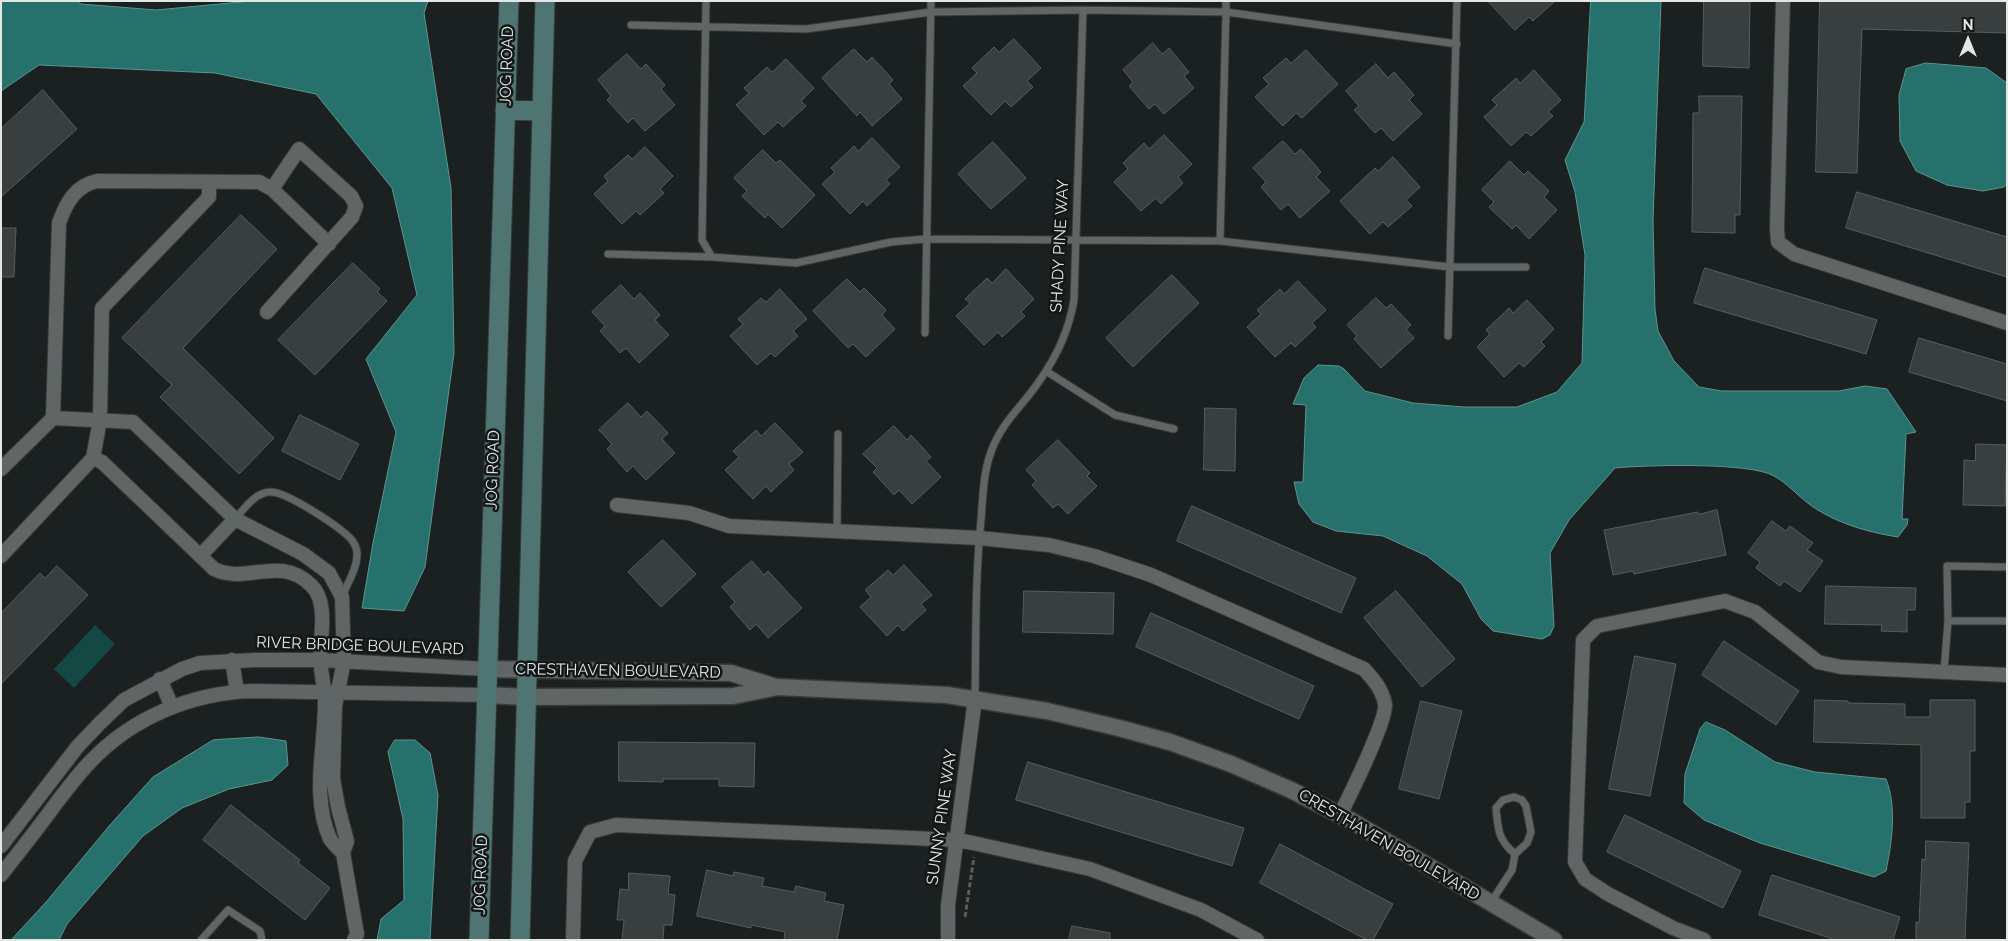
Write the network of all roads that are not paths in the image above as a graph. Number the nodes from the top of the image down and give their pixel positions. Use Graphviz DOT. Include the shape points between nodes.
graph roads {
  1 [pos="509,1"];
  2 [pos="545,1"];
  3 [pos="706,1"];
  4 [pos="931,1"];
  5 [pos="1226,1"];
  6 [pos="1457,1"];
  7 [pos="1783,1"];
  8 [pos="1083,10"];
  9 [pos="931,12"];
  10 [pos="1226,12"];
  11 [pos="631,25"];
  12 [pos="705,28"];
  13 [pos="1457,44"];
  14 [pos="505,110"];
  15 [pos="542,111"];
  16 [pos="209,182"];
  17 [pos="272,189"];
  18 [pos="925,239"];
  19 [pos="1076,240"];
  20 [pos="1220,241"];
  21 [pos="329,244"];
  22 [pos="608,254"];
  23 [pos="712,257"];
  24 [pos="1450,267"];
  25 [pos="1526,267"];
  26 [pos="267,312"];
  27 [pos="2007,323"];
  28 [pos="925,333"];
  29 [pos="1448,336"];
  30 [pos="1046,371"];
  31 [pos="53,418"];
  32 [pos="100,420"];
  33 [pos="1174,429"];
  34 [pos="838,434"];
  35 [pos="93,458"];
  36 [pos="1,469"];
  37 [pos="617,505"];
  38 [pos="235,519"];
  39 [pos="837,532"];
  40 [pos="979,538"];
  41 [pos="1,556"];
  42 [pos="200,556"];
  43 [pos="2007,567"];
  44 [pos="342,597"];
  45 [pos="1948,621"];
  46 [pos="2007,622"];
  47 [pos="232,660"];
  48 [pos="320,660"];
  49 [pos="344,661"];
  50 [pos="486,669"];
  51 [pos="526,669"];
  52 [pos="1944,672"];
  53 [pos="2007,675"];
  54 [pos="160,679"];
  55 [pos="778,687"];
  56 [pos="237,692"];
  57 [pos="485,695"];
  58 [pos="332,697"];
  59 [pos="527,697"];
  60 [pos="975,699"];
  61 [pos="172,707"];
  62 [pos="1340,815"];
  63 [pos="957,840"];
  64 [pos="1,846"];
  65 [pos="1515,854"];
  66 [pos="1,875"];
  67 [pos="1490,903"];
  68 [pos="201,940"];
  69 [pos="262,940"];
  70 [pos="354,940"];
  71 [pos="479,940"];
  72 [pos="520,940"];
  73 [pos="573,940"];
  74 [pos="948,940"];
  75 [pos="1257,940"];
  76 [pos="1554,940"];
  77 [pos="1704,940"];
  1 -- 14 [label="main road, JOG ROAD"];
  2 -- 15 [label="main road"];
  3 -- 12 [label="lane"];
  4 -- 9 [label="lane"];
  5 -- 10 [label="lane"];
  6 -- 13 [label="lane"];
  7 -- 27 [label="street" via="1778,242 1794,254"];
  8 -- 9 [label="lane"];
  8 -- 10 [label="lane"];
  8 -- 19 [label="lane, SHADY PINE WAY"];
  9 -- 12 [label="lane" via="806,29"];
  9 -- 18 [label="lane"];
  10 -- 13 [label="lane"];
  10 -- 20 [label="lane"];
  11 -- 12 [label="lane"];
  12 -- 23 [label="lane" via="702,240"];
  13 -- 24 [label="lane"];
  14 -- 15 [label="main road"];
  14 -- 50 [label="main road, JOG ROAD"];
  15 -- 51 [label="main road"];
  16 -- 17 [label="street" via="259,182"];
  16 -- 31 [label="street" via="97,181 86,183 71,196 57,235"];
  16 -- 32 [label="street" via="209,197 102,308"];
  17 -- 21 [label="street"];
  17 -- 21 [label="street" via="299,149 351,196 356,206 352,217"];
  18 -- 19 [label="lane"];
  18 -- 23 [label="lane" via="891,242 796,263"];
  18 -- 28 [label="lane"];
  19 -- 20 [label="lane"];
  19 -- 30 [label="lane, SHADY PINE WAY" via="1074,300 1070,319 1055,358"];
  20 -- 24 [label="lane"];
  21 -- 26 [label="street"];
  22 -- 23 [label="lane"];
  24 -- 25 [label="lane"];
  24 -- 29 [label="lane"];
  30 -- 33 [label="lane" via="1115,415"];
  30 -- 40 [label="lane, SHADY PINE WAY" via="1014,410 991,452 985,475"];
  31 -- 32 [label="street"];
  31 -- 36 [label="street"];
  32 -- 35 [label="street"];
  32 -- 38 [label="street" via="133,422"];
  34 -- 39 [label="lane"];
  35 -- 41 [label="street"];
  35 -- 42 [label="street" via="102,462"];
  37 -- 39 [label="street" via="689,513 729,526"];
  38 -- 42 [label="street"];
  38 -- 44 [label="street" via="316,563 329,573"];
  38 -- 44 [label="lane" via="257,496 270,492 282,494 324,519 351,539 357,551"];
  39 -- 40 [label="street"];
  40 -- 60 [label="lane, SHADY PINE WAY"];
  40 -- 62 [label="street" via="1049,546 1094,556 1151,575 1364,669 1380,687 1386,707 1365,763"];
  42 -- 48 [label="street" via="223,573 283,571 312,585 322,608"];
  43 -- 45 [label="lane" via="1946,566"];
  44 -- 49 [label="street"];
  45 -- 46 [label="lane"];
  45 -- 52 [label="lane"];
  47 -- 48 [label="street, RIVER BRIDGE BOULEVARD"];
  47 -- 54 [label="street, RIVER BRIDGE BOULEVARD" via="200,663"];
  47 -- 56 [label="street"];
  48 -- 49 [label="street, RIVER BRIDGE BOULEVARD"];
  48 -- 58 [label="street"];
  49 -- 50 [label="street, RIVER BRIDGE BOULEVARD"];
  49 -- 58 [label="street"];
  50 -- 51 [label="street, CRESTHAVEN BOULEVARD"];
  50 -- 57 [label="main road, JOG ROAD"];
  51 -- 55 [label="street, CRESTHAVEN BOULEVARD" via="731,672"];
  51 -- 59 [label="main road"];
  52 -- 53 [label="street"];
  52 -- 77 [label="street" via="1841,667 1818,662 1755,612 1725,601 1597,626 1583,640 1576,862 1585,879 1608,894 1673,928"];
  54 -- 61 [label="street"];
  54 -- 64 [label="street, RIVER BRIDGE BOULEVARD" via="124,700 100,723"];
  55 -- 59 [label="street, CRESTHAVEN BOULEVARD" via="733,696"];
  55 -- 60 [label="street, CRESTHAVEN BOULEVARD"];
  56 -- 58 [label="street"];
  56 -- 61 [label="street" via="223,692"];
  57 -- 58 [label="street"];
  57 -- 59 [label="street, CRESTHAVEN BOULEVARD"];
  57 -- 71 [label="main road, JOG ROAD"];
  58 -- 70 [label="street" via="333,779 347,841 343,853 358,934"];
  59 -- 72 [label="main road"];
  60 -- 62 [label="street, CRESTHAVEN BOULEVARD" via="1047,711 1170,742 1292,790"];
  60 -- 63 [label="street, SUNNY PINE WAY"];
  61 -- 66 [label="street" via="137,724 92,760"];
  62 -- 67 [label="street, CRESTHAVEN BOULEVARD"];
  63 -- 73 [label="street" via="616,825 590,832 575,861"];
  63 -- 74 [label="street, SUNNY PINE WAY" via="948,905"];
  63 -- 75 [label="street" via="1090,869 1201,910"];
  65 -- 65 [label="lane" via="1527,842 1531,822 1522,800 1514,797 1503,800 1496,808 1504,845"];
  65 -- 67 [label="lane" via="1512,870"];
  67 -- 76 [label="street, CRESTHAVEN BOULEVARD"];
  68 -- 69 [label="lane" via="228,910 260,931"];
}
